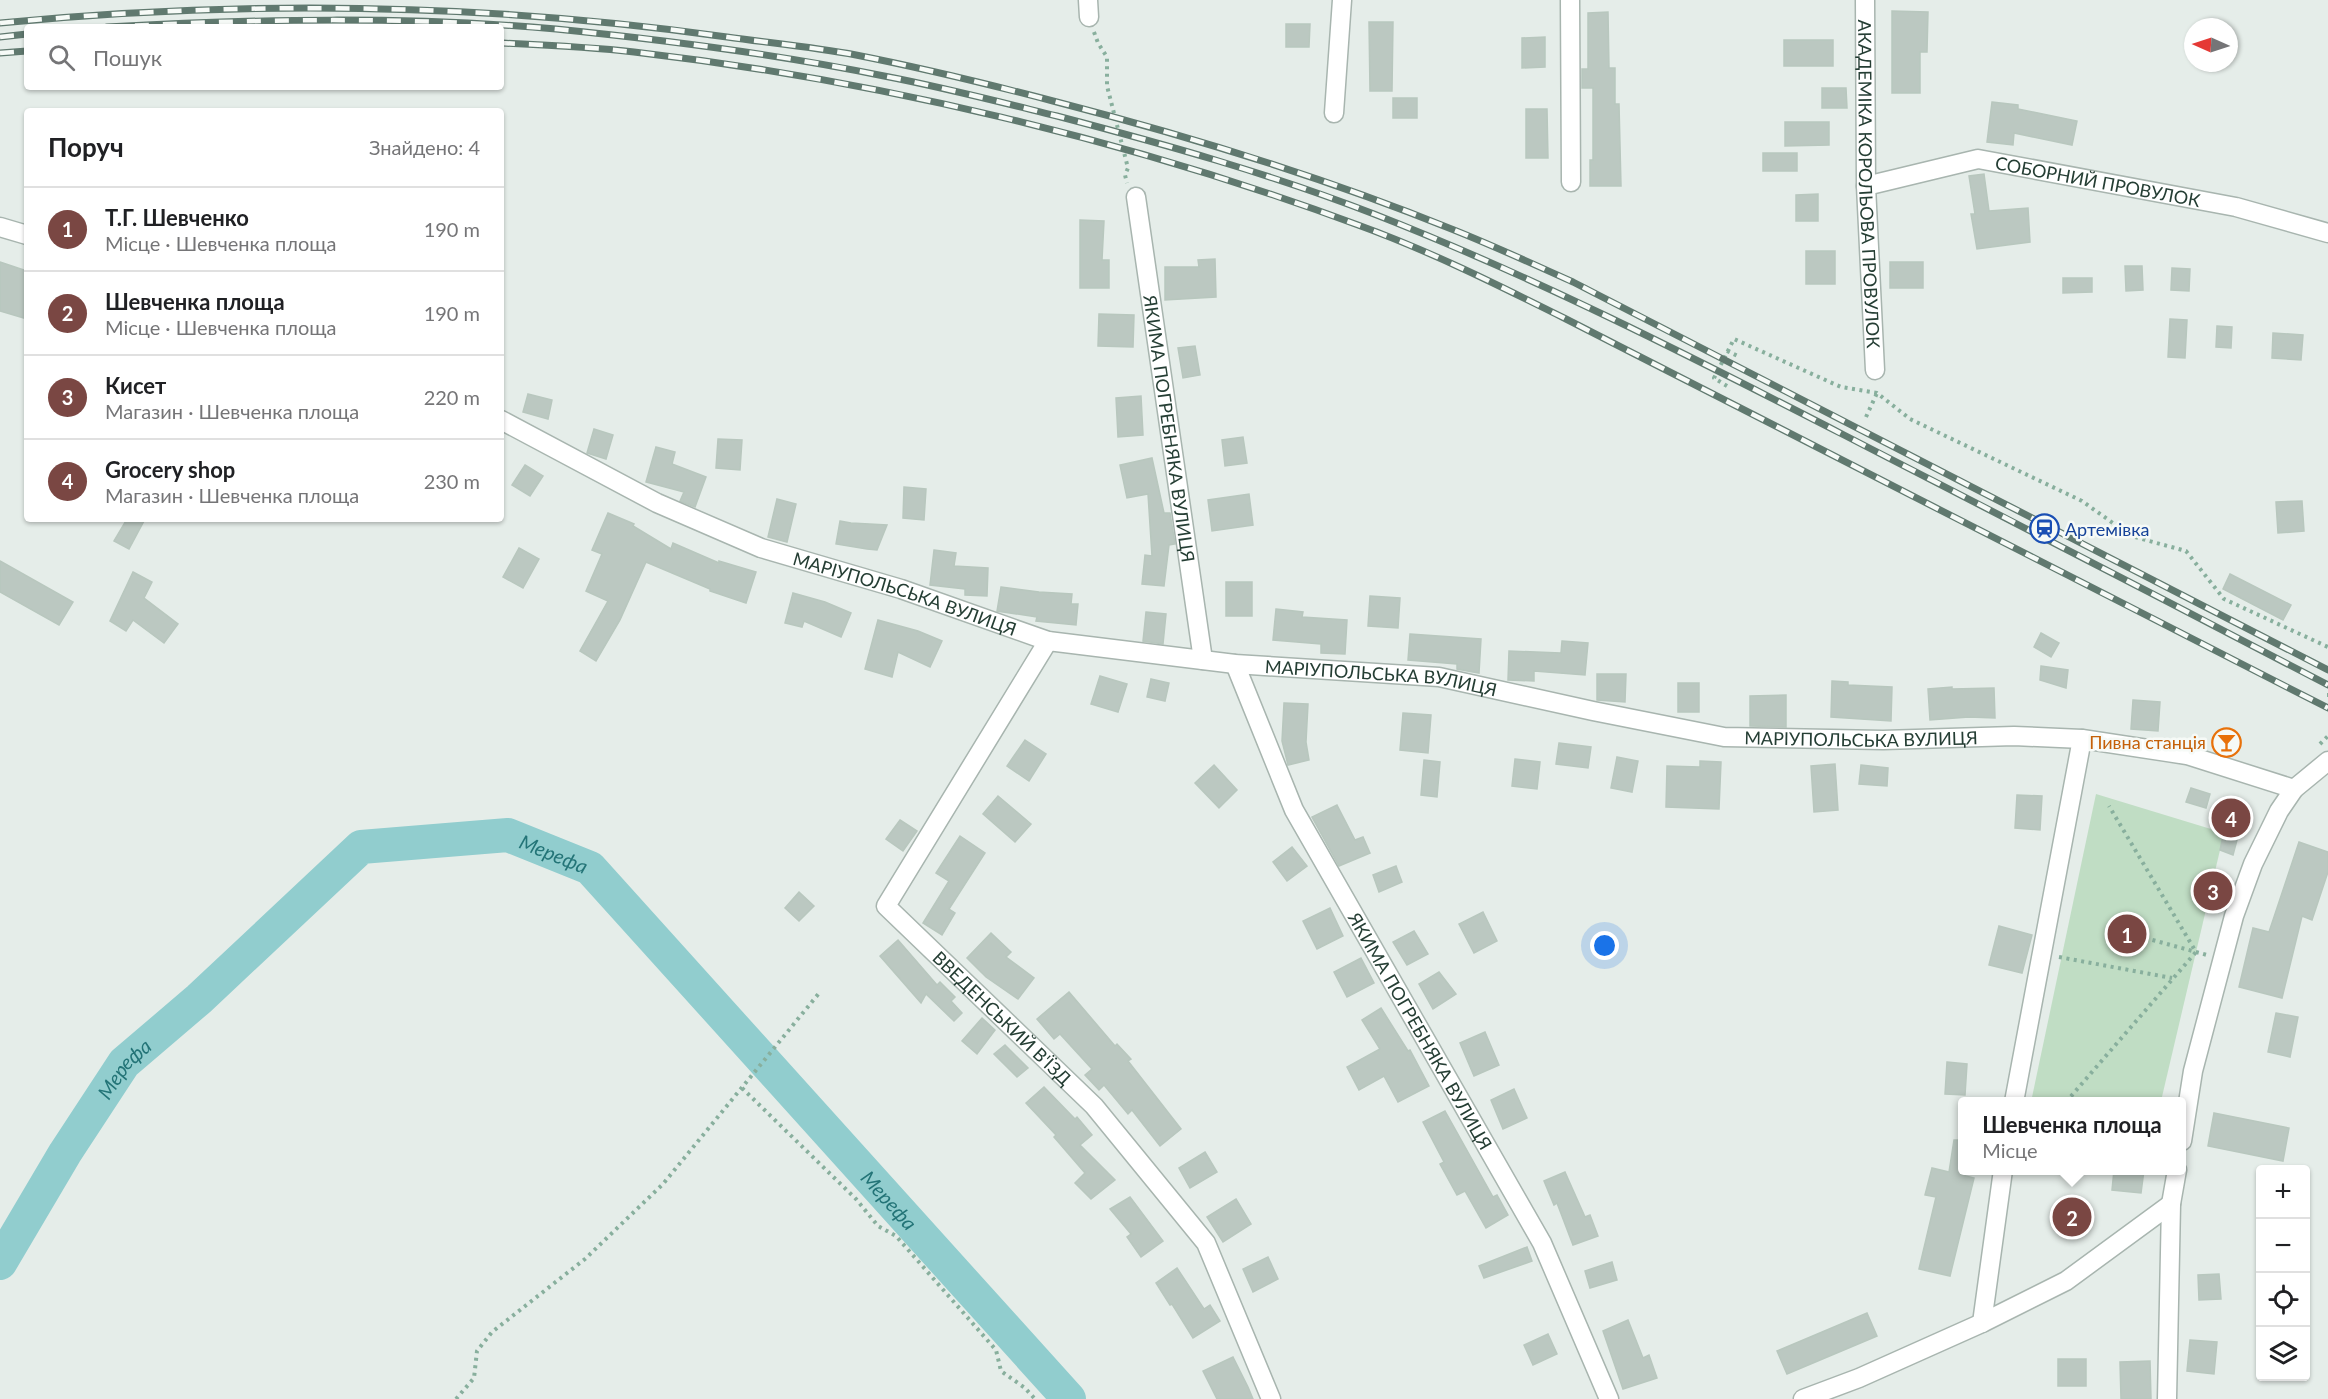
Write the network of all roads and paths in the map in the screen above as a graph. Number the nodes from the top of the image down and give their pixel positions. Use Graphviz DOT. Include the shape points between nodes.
graph roads {
  1 [pos="1342,0"];
  2 [pos="1570,0"];
  3 [pos="1865,0"];
  4 [pos="1089,9"];
  5 [pos="1334,113"];
  6 [pos="1571,183"];
  7 [pos="1866,186"];
  8 [pos="1136,197"];
  9 [pos="0,226"];
  10 [pos="2328,233"];
  11 [pos="24,234"];
  12 [pos="1728,351"];
  13 [pos="1740,357"];
  14 [pos="1875,369"];
  15 [pos="1727,386"];
  16 [pos="1874,400"];
  17 [pos="1866,417"];
  18 [pos="504,422"];
  19 [pos="1048,641"];
  20 [pos="2328,647"];
  21 [pos="1203,660"];
  22 [pos="1235,664"];
  23 [pos="2082,739"];
  24 [pos="2328,761"];
  25 [pos="2294,789"];
  26 [pos="2109,806"];
  27 [pos="2138,936"];
  28 [pos="2196,952"];
  29 [pos="2041,954"];
  30 [pos="2222,959"];
  31 [pos="2173,978"];
  32 [pos="820,992"];
  33 [pos="742,1088"];
  34 [pos="2015,1097"];
  35 [pos="2069,1097"];
  36 [pos="2186,1112"];
  37 [pos="2002,1175"];
  38 [pos="2176,1175"];
  39 [pos="2171,1204"];
  40 [pos="1982,1323"];
  41 [pos="456,1399"];
  42 [pos="1035,1399"];
  43 [pos="1272,1399"];
  44 [pos="1609,1399"];
  45 [pos="1803,1399"];
  46 [pos="2167,1399"];
  1 -- 5 [label="street"];
  2 -- 6 [label="street"];
  3 -- 7 [label="street, АКАДЕМІКА КОРОЛЬОВА ПРОВУЛОК"];
  4 -- 8 [label="path" via="1098,44 1107,57 1107,86 1128,168 1126,182"];
  7 -- 10 [label="street, СОБОРНИЙ ПРОВУЛОК" via="1978,159 2236,207"];
  7 -- 14 [label="street, АКАДЕМІКА КОРОЛЬОВА ПРОВУЛОК"];
  8 -- 21 [label="street, ЯКИМА ПОГРЕБНЯКА ВУЛИЦЯ"];
  9 -- 11 [label="street"];
  12 -- 13 [label="path"];
  12 -- 15 [label="path" via="1713,378"];
  12 -- 20 [label="path" via="1734,339 1841,387 1876,393 1910,419 2082,501 2131,536 2186,551 2224,599"];
  16 -- 17 [label="path"];
  18 -- 19 [label="street, МАРІУПОЛЬСЬКА ВУЛИЦЯ" via="657,503 761,548 901,589"];
  19 -- 21 [label="street, МАРІУПОЛЬСЬКА ВУЛИЦЯ"];
  19 -- 43 [label="street, ВВЕДЕНСЬКИЙ В'ЇЗД" via="886,906 1094,1106 1206,1243"];
  21 -- 22 [label="street, МАРІУПОЛЬСЬКА ВУЛИЦЯ"];
  22 -- 23 [label="street, МАРІУПОЛЬСЬКА ВУЛИЦЯ" via="1439,677 1724,737"];
  22 -- 44 [label="street, ЯКИМА ПОГРЕБНЯКА ВУЛИЦЯ" via="1294,810 1542,1243"];
  23 -- 25 [label="street, МАРІУПОЛЬСЬКА ВУЛИЦЯ" via="2187,755"];
  23 -- 29 [label="street"];
  24 -- 25 [label="street"];
  25 -- 30 [label="street" via="2253,864"];
  26 -- 28 [label="path"];
  27 -- 28 [label="path"];
  28 -- 30 [label="path"];
  28 -- 31 [label="path"];
  29 -- 31 [label="path"];
  29 -- 34 [label="street"];
  30 -- 36 [label="street"];
  31 -- 35 [label="path"];
  32 -- 33 [label="path"];
  33 -- 41 [label="path" via="663,1184 585,1258 492,1332 477,1351 474,1378"];
  33 -- 42 [label="path" via="850,1193 878,1226 896,1236 996,1350 1001,1371"];
  37 -- 40 [label="street"];
  38 -- 39 [label="street"];
  39 -- 40 [label="street" via="2066,1281"];
  39 -- 46 [label="street"];
  40 -- 45 [label="street"];
}
